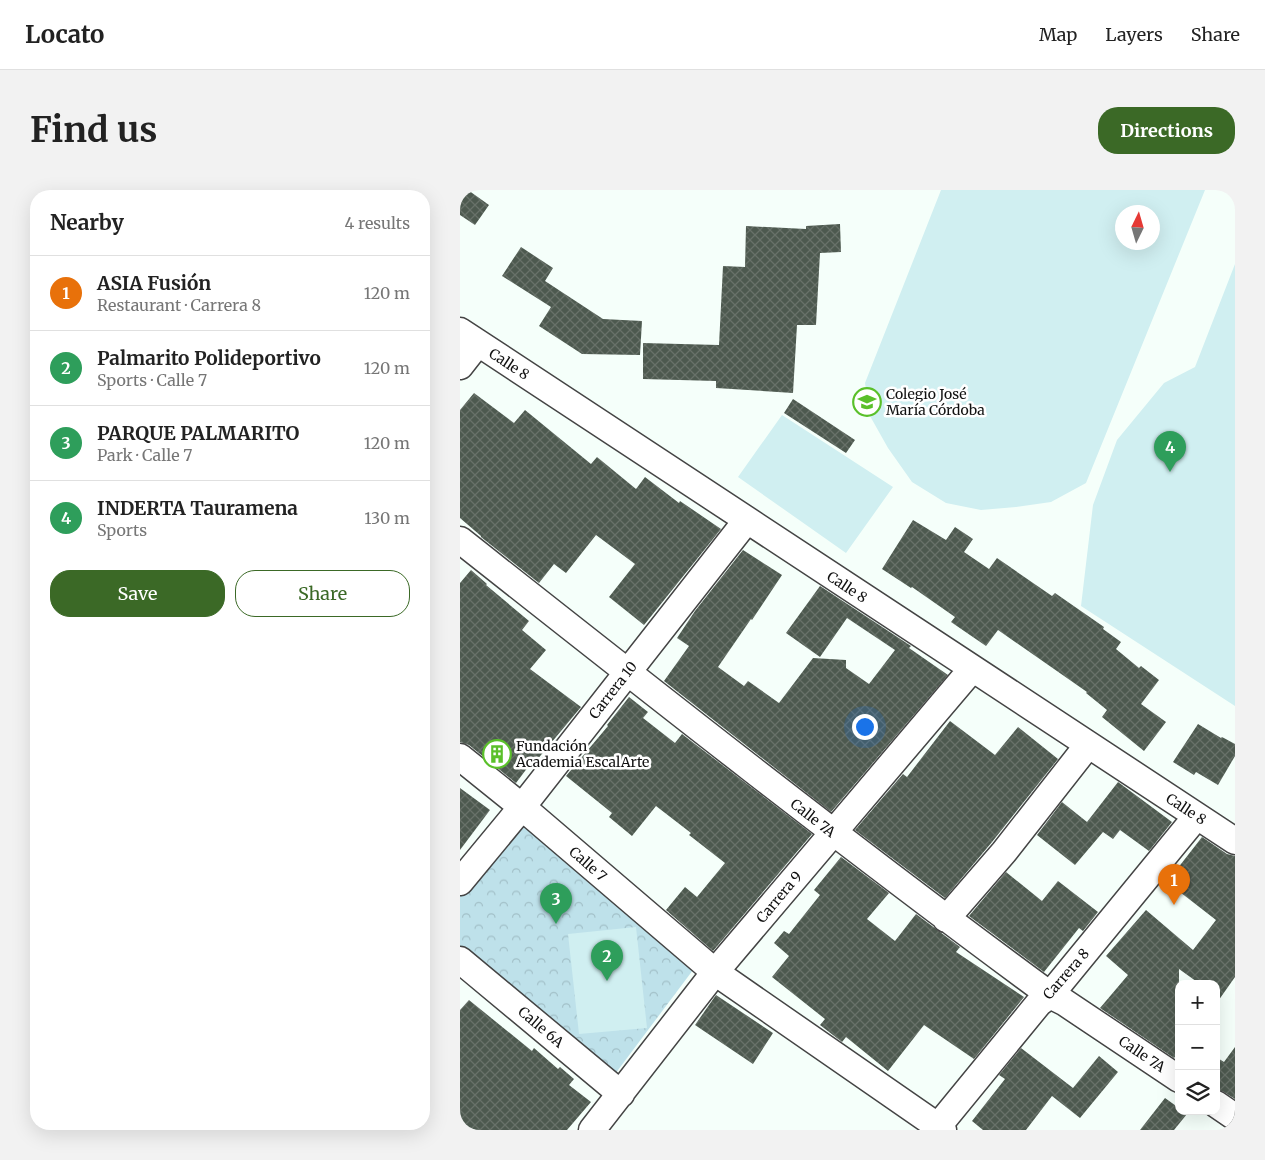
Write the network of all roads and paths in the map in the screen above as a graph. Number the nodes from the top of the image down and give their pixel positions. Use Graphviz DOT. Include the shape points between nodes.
graph roads {
  1 [pos="469,337"];
  2 [pos="460,366"];
  3 [pos="747,520"];
  4 [pos="460,540"];
  5 [pos="972,668"];
  6 [pos="627,672"];
  7 [pos="1088,745"];
  8 [pos="460,757"];
  9 [pos="522,807"];
  10 [pos="1196,817"];
  11 [pos="833,833"];
  12 [pos="1235,841"];
  13 [pos="460,882"];
  14 [pos="946,919"];
  15 [pos="460,960"];
  16 [pos="716,972"];
  17 [pos="1050,995"];
  18 [pos="1175,1076"];
  19 [pos="621,1094"];
  20 [pos="1220,1107"];
  21 [pos="1235,1117"];
  22 [pos="939,1129"];
  23 [pos="592,1130"];
  1 -- 2 [label="street"];
  1 -- 3 [label="street, Calle 8"];
  3 -- 5 [label="street, Calle 8"];
  3 -- 6 [label="street, Carrera 10"];
  4 -- 6 [label="street, Calle 7A"];
  5 -- 7 [label="street, Calle 8"];
  5 -- 11 [label="street, Carrera 9"];
  6 -- 9 [label="street, Carrera 10"];
  6 -- 11 [label="street, Calle 7A"];
  7 -- 10 [label="street, Calle 8"];
  7 -- 14 [label="street" via="1004,852"];
  8 -- 9 [label="street, Calle 7"];
  9 -- 13 [label="street, Carrera 10"];
  9 -- 16 [label="street, Calle 7"];
  10 -- 12 [label="street, Calle 8"];
  10 -- 17 [label="street, Carrera 8"];
  11 -- 14 [label="street, Calle 7A"];
  11 -- 16 [label="street, Carrera 9"];
  14 -- 17 [label="street, Calle 7A"];
  15 -- 19 [label="street, Calle 6A"];
  16 -- 19 [label="street, Carrera 9"];
  16 -- 22 [label="street, Calle 7"];
  17 -- 18 [label="street, Calle 7A"];
  17 -- 22 [label="street, Carrera 8" via="1039,1003"];
  19 -- 23 [label="street, Carrera 9"];
  20 -- 21 [label="street"];
}
